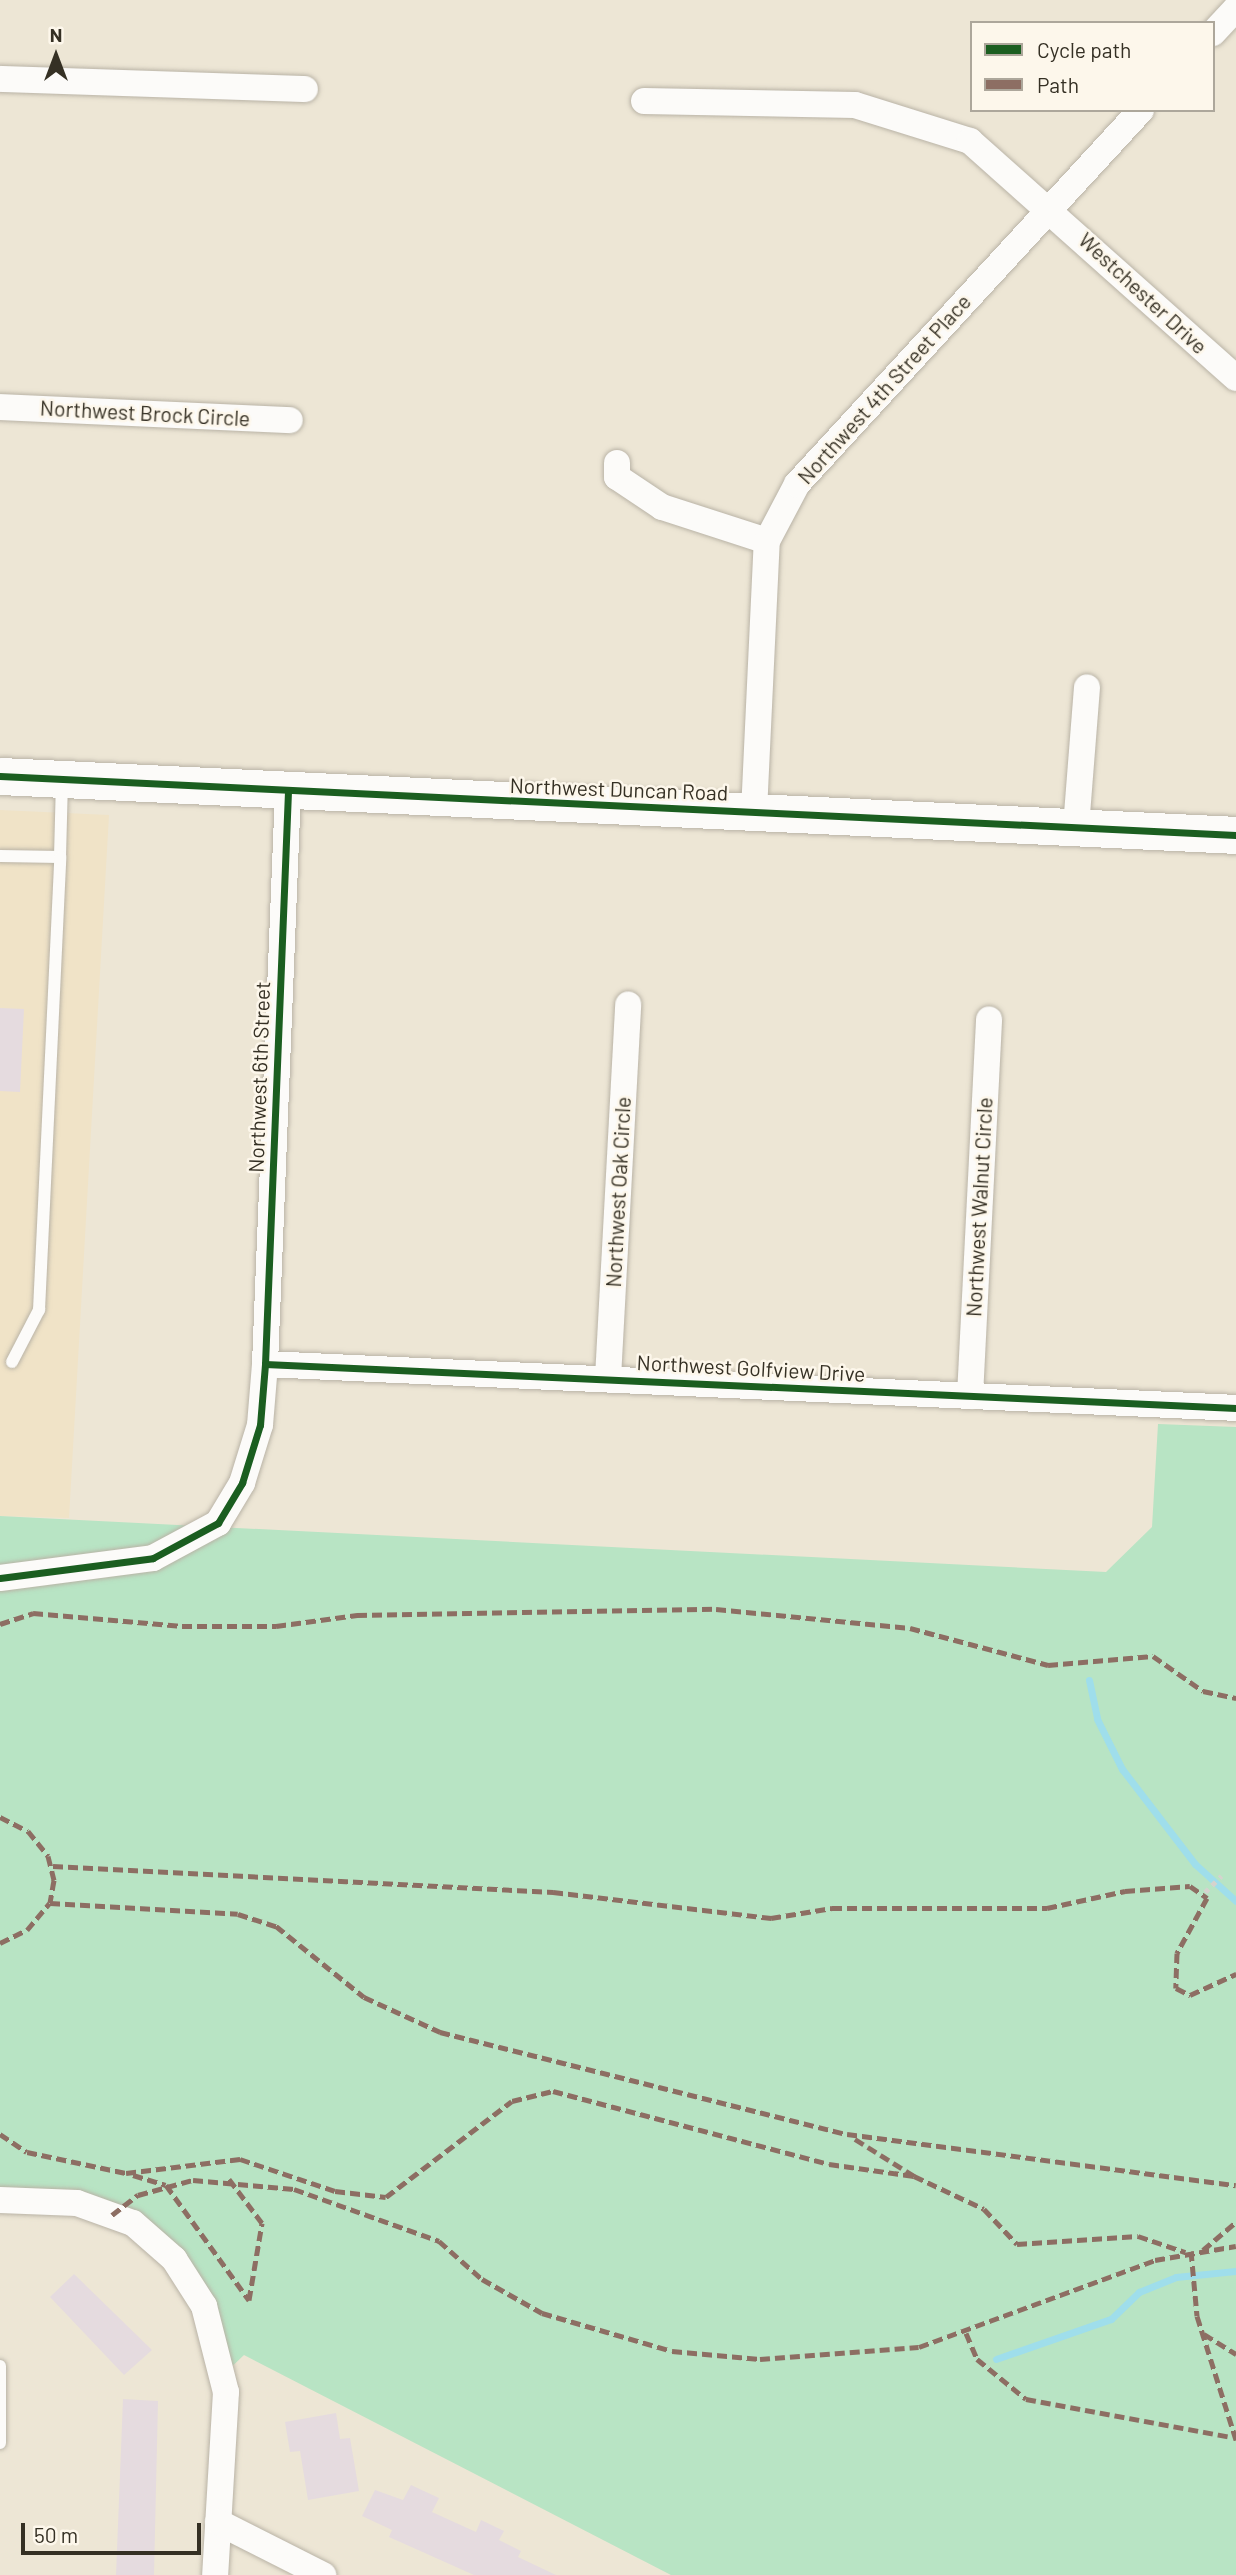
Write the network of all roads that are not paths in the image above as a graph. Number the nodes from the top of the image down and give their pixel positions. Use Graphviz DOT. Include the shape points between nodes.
graph roads {
  1 [pos="1236,8"];
  2 [pos="1215,31"];
  3 [pos="0,79"];
  4 [pos="305,89"];
  5 [pos="644,101"];
  6 [pos="1139,112"];
  7 [pos="1051,207"];
  8 [pos="1236,378"];
  9 [pos="0,407"];
  10 [pos="290,420"];
  11 [pos="617,463"];
  12 [pos="767,541"];
  13 [pos="1087,687"];
  14 [pos="0,776"];
  15 [pos="62,779"];
  16 [pos="288,792"];
  17 [pos="754,812"];
  18 [pos="1076,827"];
  19 [pos="1236,835"];
  20 [pos="0,856"];
  21 [pos="60,857"];
  22 [pos="628,1005"];
  23 [pos="989,1019"];
  24 [pos="12,1362"];
  25 [pos="265,1364"];
  26 [pos="608,1378"];
  27 [pos="970,1396"];
  28 [pos="1236,1408"];
  29 [pos="0,1578"];
  30 [pos="0,2200"];
  31 [pos="0,2366"];
  32 [pos="0,2443"];
  33 [pos="218,2522"];
  34 [pos="215,2575"];
  35 [pos="323,2575"];
  1 -- 2 [label="street"];
  3 -- 4 [label="street"];
  5 -- 7 [label="street, Westchester Drive" via="855,105 916,120 970,141"];
  6 -- 7 [label="street, Northwest 4th Street Place"];
  7 -- 8 [label="street, Westchester Drive"];
  7 -- 12 [label="street, Northwest 4th Street Place" via="855,415 797,484"];
  9 -- 10 [label="street, Northwest Brock Circle"];
  11 -- 12 [label="street" via="617,477 662,507"];
  12 -- 17 [label="street, Northwest 4th Street Place"];
  13 -- 18 [label="street"];
  14 -- 15 [label="street, Northwest Duncan Road"];
  15 -- 16 [label="street, Northwest Duncan Road"];
  15 -- 21 [label="lane"];
  16 -- 17 [label="street, Northwest Duncan Road"];
  16 -- 25 [label="street, Northwest 6th Street"];
  17 -- 18 [label="street, Northwest Duncan Road"];
  18 -- 19 [label="street, Northwest Duncan Road"];
  20 -- 21 [label="lane"];
  21 -- 24 [label="lane" via="39,1310"];
  22 -- 26 [label="street, Northwest Oak Circle"];
  23 -- 27 [label="street, Northwest Walnut Circle"];
  25 -- 26 [label="street, Northwest Golfview Drive"];
  25 -- 29 [label="street, Northwest 6th Street" via="260,1425 242,1483 218,1523 153,1558"];
  26 -- 27 [label="street, Northwest Golfview Drive"];
  27 -- 28 [label="street, Northwest Golfview Drive"];
  30 -- 33 [label="street" via="77,2203 133,2223 174,2259 204,2306 226,2392"];
  31 -- 32 [label="lane"];
  33 -- 34 [label="street"];
  33 -- 35 [label="street"];
}
